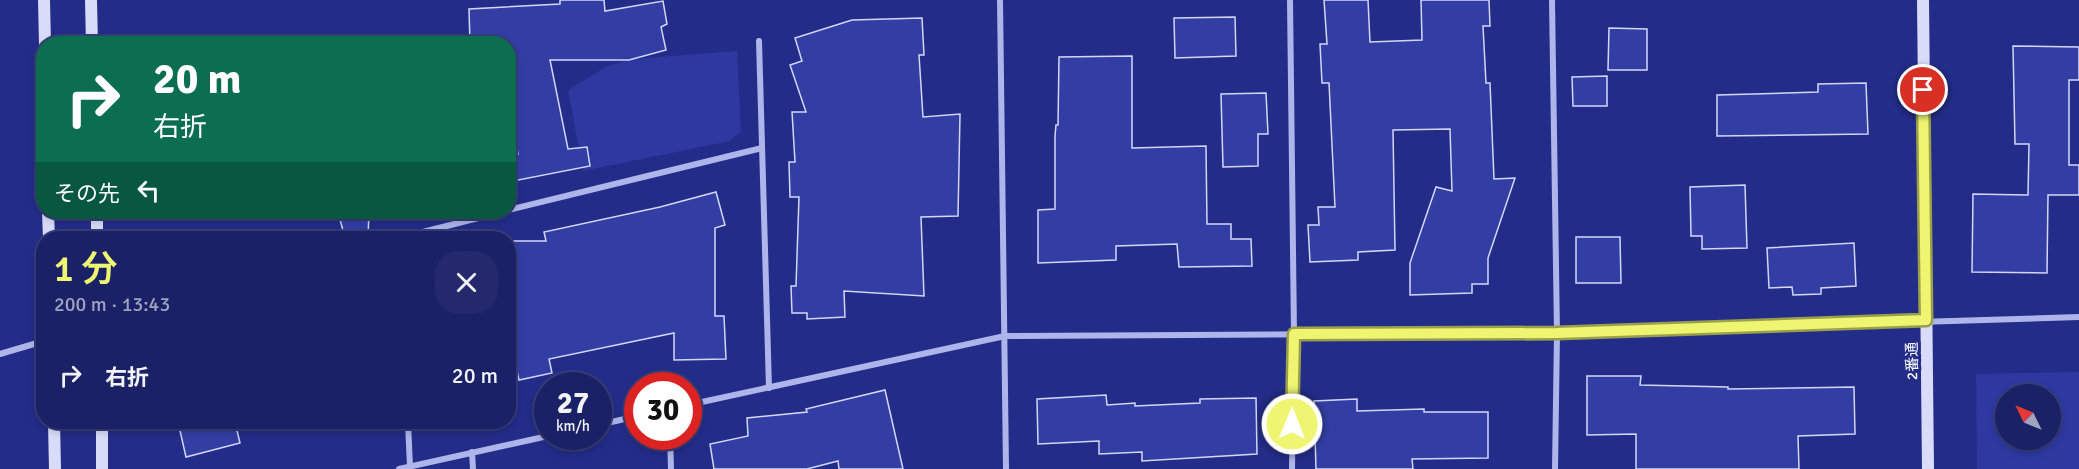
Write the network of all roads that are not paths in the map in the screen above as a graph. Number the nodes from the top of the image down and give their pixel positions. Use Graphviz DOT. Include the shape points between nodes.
graph roads {
  1 [pos="44,0"];
  2 [pos="91,0"];
  3 [pos="1000,0"];
  4 [pos="1290,0"];
  5 [pos="1552,0"];
  6 [pos="1923,0"];
  7 [pos="45,36"];
  8 [pos="92,36"];
  9 [pos="759,41"];
  10 [pos="762,148"];
  11 [pos="516,208"];
  12 [pos="474,219"];
  13 [pos="427,231"];
  14 [pos="2079,317"];
  15 [pos="1926,320"];
  16 [pos="1557,333"];
  17 [pos="1294,334"];
  18 [pos="1005,336"];
  19 [pos="36,343"];
  20 [pos="0,354"];
  21 [pos="769,387"];
  22 [pos="702,402"];
  23 [pos="54,429"];
  24 [pos="102,429"];
  25 [pos="408,429"];
  26 [pos="534,439"];
  27 [pos="670,450"];
  28 [pos="472,453"];
  29 [pos="410,466"];
  30 [pos="56,469"];
  31 [pos="102,469"];
  32 [pos="399,469"];
  33 [pos="472,469"];
  34 [pos="671,469"];
  35 [pos="1006,469"];
  36 [pos="1292,469"];
  37 [pos="1555,469"];
  38 [pos="1928,469"];
  1 -- 7 [label="street"];
  2 -- 8 [label="street"];
  3 -- 18 [label="street"];
  4 -- 17 [label="street"];
  5 -- 16 [label="street"];
  6 -- 15 [label="street, 2番通"];
  9 -- 10 [label="street"];
  10 -- 11 [label="street"];
  10 -- 21 [label="street"];
  12 -- 13 [label="street"];
  14 -- 15 [label="street"];
  15 -- 16 [label="street"];
  15 -- 38 [label="street, 2番通"];
  16 -- 17 [label="street"];
  16 -- 37 [label="street"];
  17 -- 18 [label="street"];
  17 -- 36 [label="street"];
  18 -- 21 [label="street"];
  18 -- 35 [label="street"];
  19 -- 20 [label="street"];
  21 -- 22 [label="street"];
  23 -- 30 [label="street"];
  24 -- 31 [label="street"];
  25 -- 29 [label="street"];
  26 -- 28 [label="street"];
  27 -- 34 [label="street"];
  28 -- 29 [label="street"];
  28 -- 33 [label="street"];
  29 -- 32 [label="street"];
}
